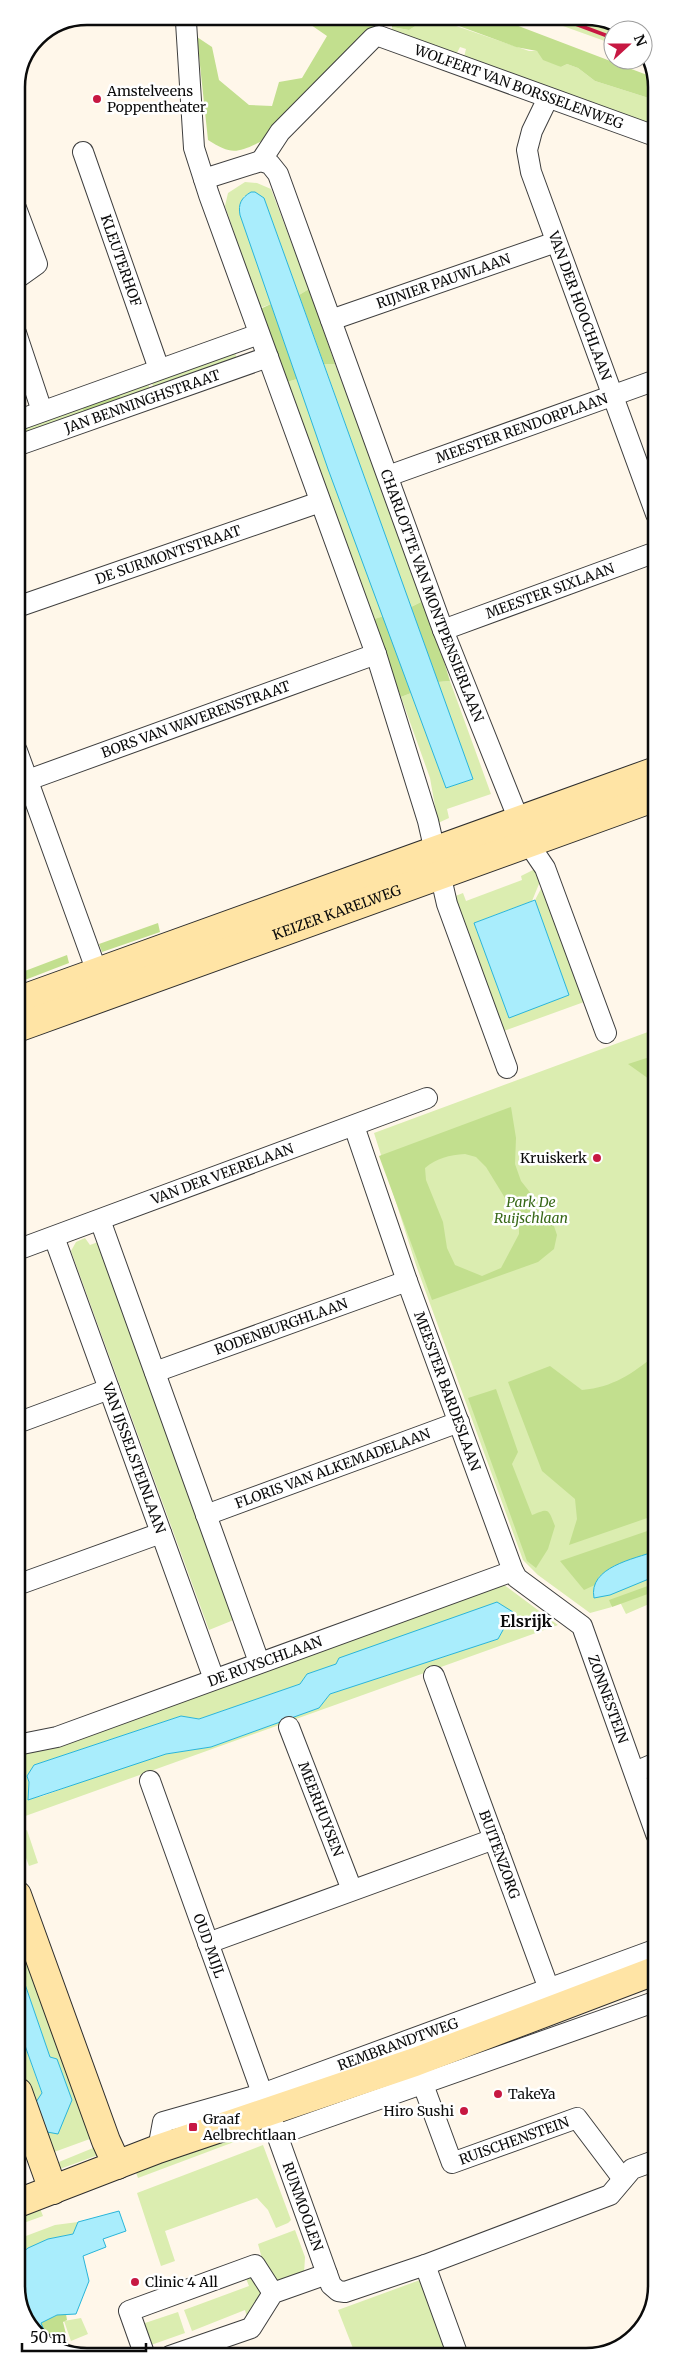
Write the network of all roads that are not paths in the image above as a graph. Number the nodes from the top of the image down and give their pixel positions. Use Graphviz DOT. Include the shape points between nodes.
graph roads {
  1 [pos="186,25"];
  2 [pos="548,98"];
  3 [pos="648,133"];
  4 [pos="83,152"];
  5 [pos="261,161"];
  6 [pos="204,179"];
  7 [pos="25,232"];
  8 [pos="556,242"];
  9 [pos="25,273"];
  10 [pos="331,320"];
  11 [pos="259,334"];
  12 [pos="268,357"];
  13 [pos="25,360"];
  14 [pos="158,368"];
  15 [pos="648,383"];
  16 [pos="612,397"];
  17 [pos="42,411"];
  18 [pos="25,418"];
  19 [pos="25,443"];
  20 [pos="388,476"];
  21 [pos="648,493"];
  22 [pos="320,502"];
  23 [pos="648,555"];
  24 [pos="25,604"];
  25 [pos="443,630"];
  26 [pos="376,654"];
  27 [pos="648,775"];
  28 [pos="25,782"];
  29 [pos="25,791"];
  30 [pos="648,799"];
  31 [pos="523,832"];
  32 [pos="437,863"];
  33 [pos="96,972"];
  34 [pos="25,998"];
  35 [pos="25,1025"];
  36 [pos="606,1032"];
  37 [pos="507,1068"];
  38 [pos="426,1098"];
  39 [pos="354,1126"];
  40 [pos="100,1220"];
  41 [pos="54,1237"];
  42 [pos="25,1247"];
  43 [pos="407,1281"];
  44 [pos="155,1372"];
  45 [pos="109,1389"];
  46 [pos="25,1420"];
  47 [pos="459,1422"];
  48 [pos="206,1515"];
  49 [pos="161,1532"];
  50 [pos="513,1571"];
  51 [pos="25,1582"];
  52 [pos="582,1626"];
  53 [pos="259,1662"];
  54 [pos="434,1676"];
  55 [pos="214,1679"];
  56 [pos="289,1727"];
  57 [pos="25,1743"];
  58 [pos="648,1766"];
  59 [pos="635,1772"];
  60 [pos="150,1781"];
  61 [pos="648,1810"];
  62 [pos="494,1839"];
  63 [pos="352,1890"];
  64 [pos="25,1917"];
  65 [pos="208,1943"];
  66 [pos="648,1953"];
  67 [pos="648,1972"];
  68 [pos="552,1998"];
  69 [pos="648,2004"];
  70 [pos="565,2033"];
  71 [pos="419,2072"];
  72 [pos="25,2112"];
  73 [pos="269,2114"];
  74 [pos="648,2163"];
  75 [pos="117,2166"];
  76 [pos="623,2179"];
  77 [pos="53,2190"];
  78 [pos="25,2200"];
  79 [pos="425,2264"];
  80 [pos="326,2274"];
  81 [pos="273,2293"];
  82 [pos="142,2348"];
  83 [pos="193,2348"];
  84 [pos="455,2348"];
  1 -- 6 [label="street" via="194,148"];
  2 -- 3 [label="street, WOLFERT VAN BORSSELENWEG"];
  2 -- 5 [label="street, WOLFERT VAN BORSSELENWEG" via="384,36 373,38 280,132"];
  2 -- 8 [label="street, VAN DER HOOCHLAAN" via="527,150"];
  4 -- 14 [label="street, KLEUTERHOF"];
  5 -- 6 [label="street"];
  5 -- 10 [label="street, CHARLOTTE VAN MONTPENSIERLAAN" via="270,164 278,174"];
  6 -- 11 [label="street"];
  7 -- 9 [label="street" via="37,264"];
  8 -- 10 [label="street, RIJNIER PAUWLAAN"];
  8 -- 16 [label="street, VAN DER HOOCHLAAN"];
  10 -- 20 [label="street, CHARLOTTE VAN MONTPENSIERLAAN"];
  11 -- 12 [label="street"];
  11 -- 14 [label="street, JAN BENNINGHSTRAAT"];
  12 -- 19 [label="street, JAN BENNINGHSTRAAT"];
  12 -- 22 [label="street"];
  13 -- 17 [label="street"];
  14 -- 17 [label="street, JAN BENNINGHSTRAAT"];
  15 -- 16 [label="street, MEESTER RENDORPLAAN"];
  16 -- 20 [label="street, MEESTER RENDORPLAAN"];
  16 -- 21 [label="street, VAN DER HOOCHLAAN"];
  17 -- 18 [label="street, JAN BENNINGHSTRAAT"];
  20 -- 25 [label="street, CHARLOTTE VAN MONTPENSIERLAAN"];
  22 -- 24 [label="street, DE SURMONTSTRAAT"];
  22 -- 26 [label="street"];
  23 -- 25 [label="street, MEESTER SIXLAAN"];
  25 -- 31 [label="street, CHARLOTTE VAN MONTPENSIERLAAN"];
  26 -- 28 [label="street, BORS VAN WAVERENSTRAAT"];
  26 -- 32 [label="street" via="428,821"];
  27 -- 31 [label="main road, KEIZER KARELWEG"];
  29 -- 33 [label="street"];
  30 -- 31 [label="main road, KEIZER KARELWEG"];
  31 -- 32 [label="main road, KEIZER KARELWEG"];
  31 -- 36 [label="street, CHARLOTTE VAN MONTPENSIERLAAN" via="545,868"];
  32 -- 33 [label="main road, KEIZER KARELWEG"];
  32 -- 35 [label="main road, KEIZER KARELWEG"];
  32 -- 37 [label="street" via="447,904"];
  33 -- 34 [label="main road, KEIZER KARELWEG"];
  38 -- 39 [label="street, VAN DER VEERELAAN"];
  39 -- 40 [label="street, VAN DER VEERELAAN"];
  39 -- 43 [label="street, MEESTER BARDESLAAN"];
  40 -- 41 [label="street, VAN DER VEERELAAN"];
  40 -- 44 [label="street"];
  41 -- 42 [label="street, VAN DER VEERELAAN"];
  41 -- 45 [label="street, VAN IJSSELSTEINLAAN"];
  43 -- 44 [label="street, RODENBURGHLAAN"];
  43 -- 47 [label="street, MEESTER BARDESLAAN"];
  44 -- 48 [label="street"];
  45 -- 46 [label="street"];
  45 -- 49 [label="street, VAN IJSSELSTEINLAAN"];
  47 -- 48 [label="street, FLORIS VAN ALKEMADELAAN"];
  47 -- 50 [label="street, MEESTER BARDESLAAN"];
  48 -- 53 [label="street"];
  49 -- 51 [label="street"];
  49 -- 55 [label="street, VAN IJSSELSTEINLAAN"];
  50 -- 52 [label="street, MEESTER BARDESLAAN" via="517,1578"];
  50 -- 53 [label="street, DE RUYSCHLAAN"];
  52 -- 59 [label="street, ZONNESTEIN"];
  53 -- 55 [label="street, DE RUYSCHLAAN"];
  54 -- 62 [label="street, BUITENZORG"];
  55 -- 57 [label="street, DE RUYSCHLAAN" via="57,1737"];
  56 -- 63 [label="street, MEERHUYSEN"];
  58 -- 59 [label="street"];
  59 -- 61 [label="street, ZONNESTEIN"];
  60 -- 65 [label="street, OUD MIJL"];
  62 -- 63 [label="street"];
  62 -- 68 [label="street, BUITENZORG"];
  63 -- 65 [label="street"];
  64 -- 75 [label="main road"];
  65 -- 73 [label="street, OUD MIJL"];
  66 -- 68 [label="street, REMBRANDTWEG"];
  67 -- 68 [label="main road, REMBRANDTWEG"];
  68 -- 70 [label="street, BUITENZORG"];
  68 -- 71 [label="main road, REMBRANDTWEG"];
  68 -- 73 [label="street, REMBRANDTWEG"];
  69 -- 70 [label="street, REMBRANDTWEG"];
  70 -- 71 [label="street, REMBRANDTWEG"];
  71 -- 73 [label="main road, REMBRANDTWEG"];
  71 -- 76 [label="street, RUISCHENSTEIN" via="452,2163 577,2118"];
  72 -- 77 [label="main road"];
  73 -- 75 [label="main road, REMBRANDTWEG" via="158,2149"];
  73 -- 80 [label="street, RUNMOOLEN"];
  74 -- 76 [label="street" via="632,2169"];
  75 -- 77 [label="main road, REMBRANDTWEG"];
  76 -- 79 [label="street" via="610,2195"];
  77 -- 78 [label="main road, REMBRANDTWEG"];
  79 -- 80 [label="street, RUNMOOLEN" via="345,2292 334,2289"];
  79 -- 84 [label="street"];
  80 -- 81 [label="street"];
  81 -- 82 [label="street" via="255,2265 129,2311"];
  81 -- 83 [label="street" via="251,2328"];
}
